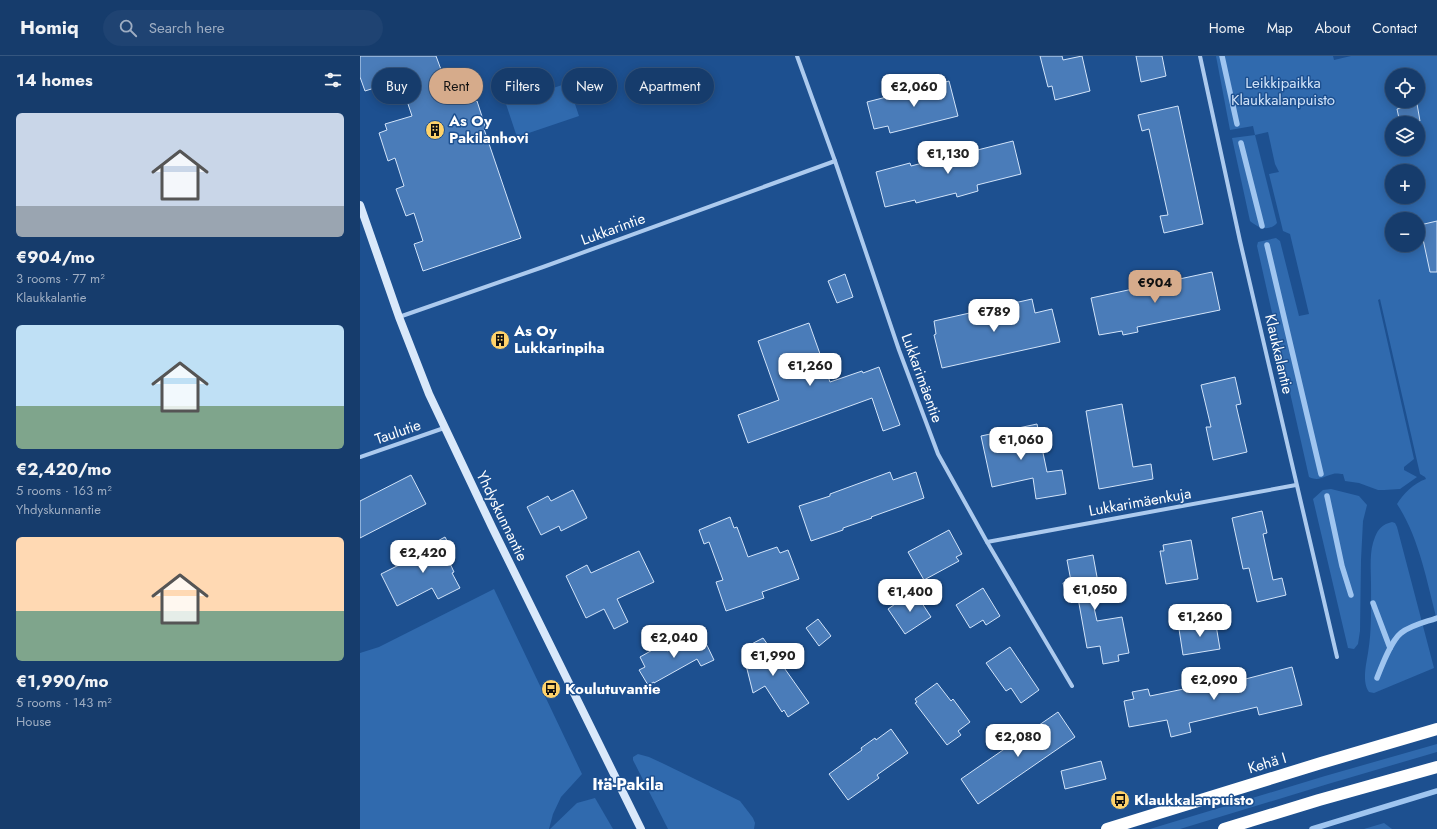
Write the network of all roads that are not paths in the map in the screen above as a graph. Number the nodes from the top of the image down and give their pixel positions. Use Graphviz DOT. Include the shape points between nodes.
graph roads {
  1 [pos="798,56"];
  2 [pos="1200,56"];
  3 [pos="835,160"];
  4 [pos="360,204"];
  5 [pos="399,317"];
  6 [pos="444,428"];
  7 [pos="360,457"];
  8 [pos="1296,485"];
  9 [pos="987,542"];
  10 [pos="1337,657"];
  11 [pos="1072,686"];
  12 [pos="1437,729"];
  13 [pos="1437,767"];
  14 [pos="641,829"];
  15 [pos="1107,829"];
  16 [pos="1224,829"];
  1 -- 3 [label="street, Lukkarimäentie"];
  2 -- 8 [label="street, Klaukkalantie"];
  3 -- 5 [label="street, Lukkarintie"];
  3 -- 9 [label="street, Lukkarimäentie" via="899,350 938,454"];
  4 -- 5 [label="main road, Yhdyskunnantie"];
  5 -- 6 [label="main road, Yhdyskunnantie"];
  6 -- 7 [label="street, Taulutie"];
  6 -- 14 [label="main road, Yhdyskunnantie"];
  8 -- 9 [label="street, Lukkarimäenkuja"];
  8 -- 10 [label="street, Klaukkalantie"];
  9 -- 11 [label="street, Lukkarimäentie"];
  12 -- 15 [label="highway, Kehä I"];
  13 -- 16 [label="highway"];
}
